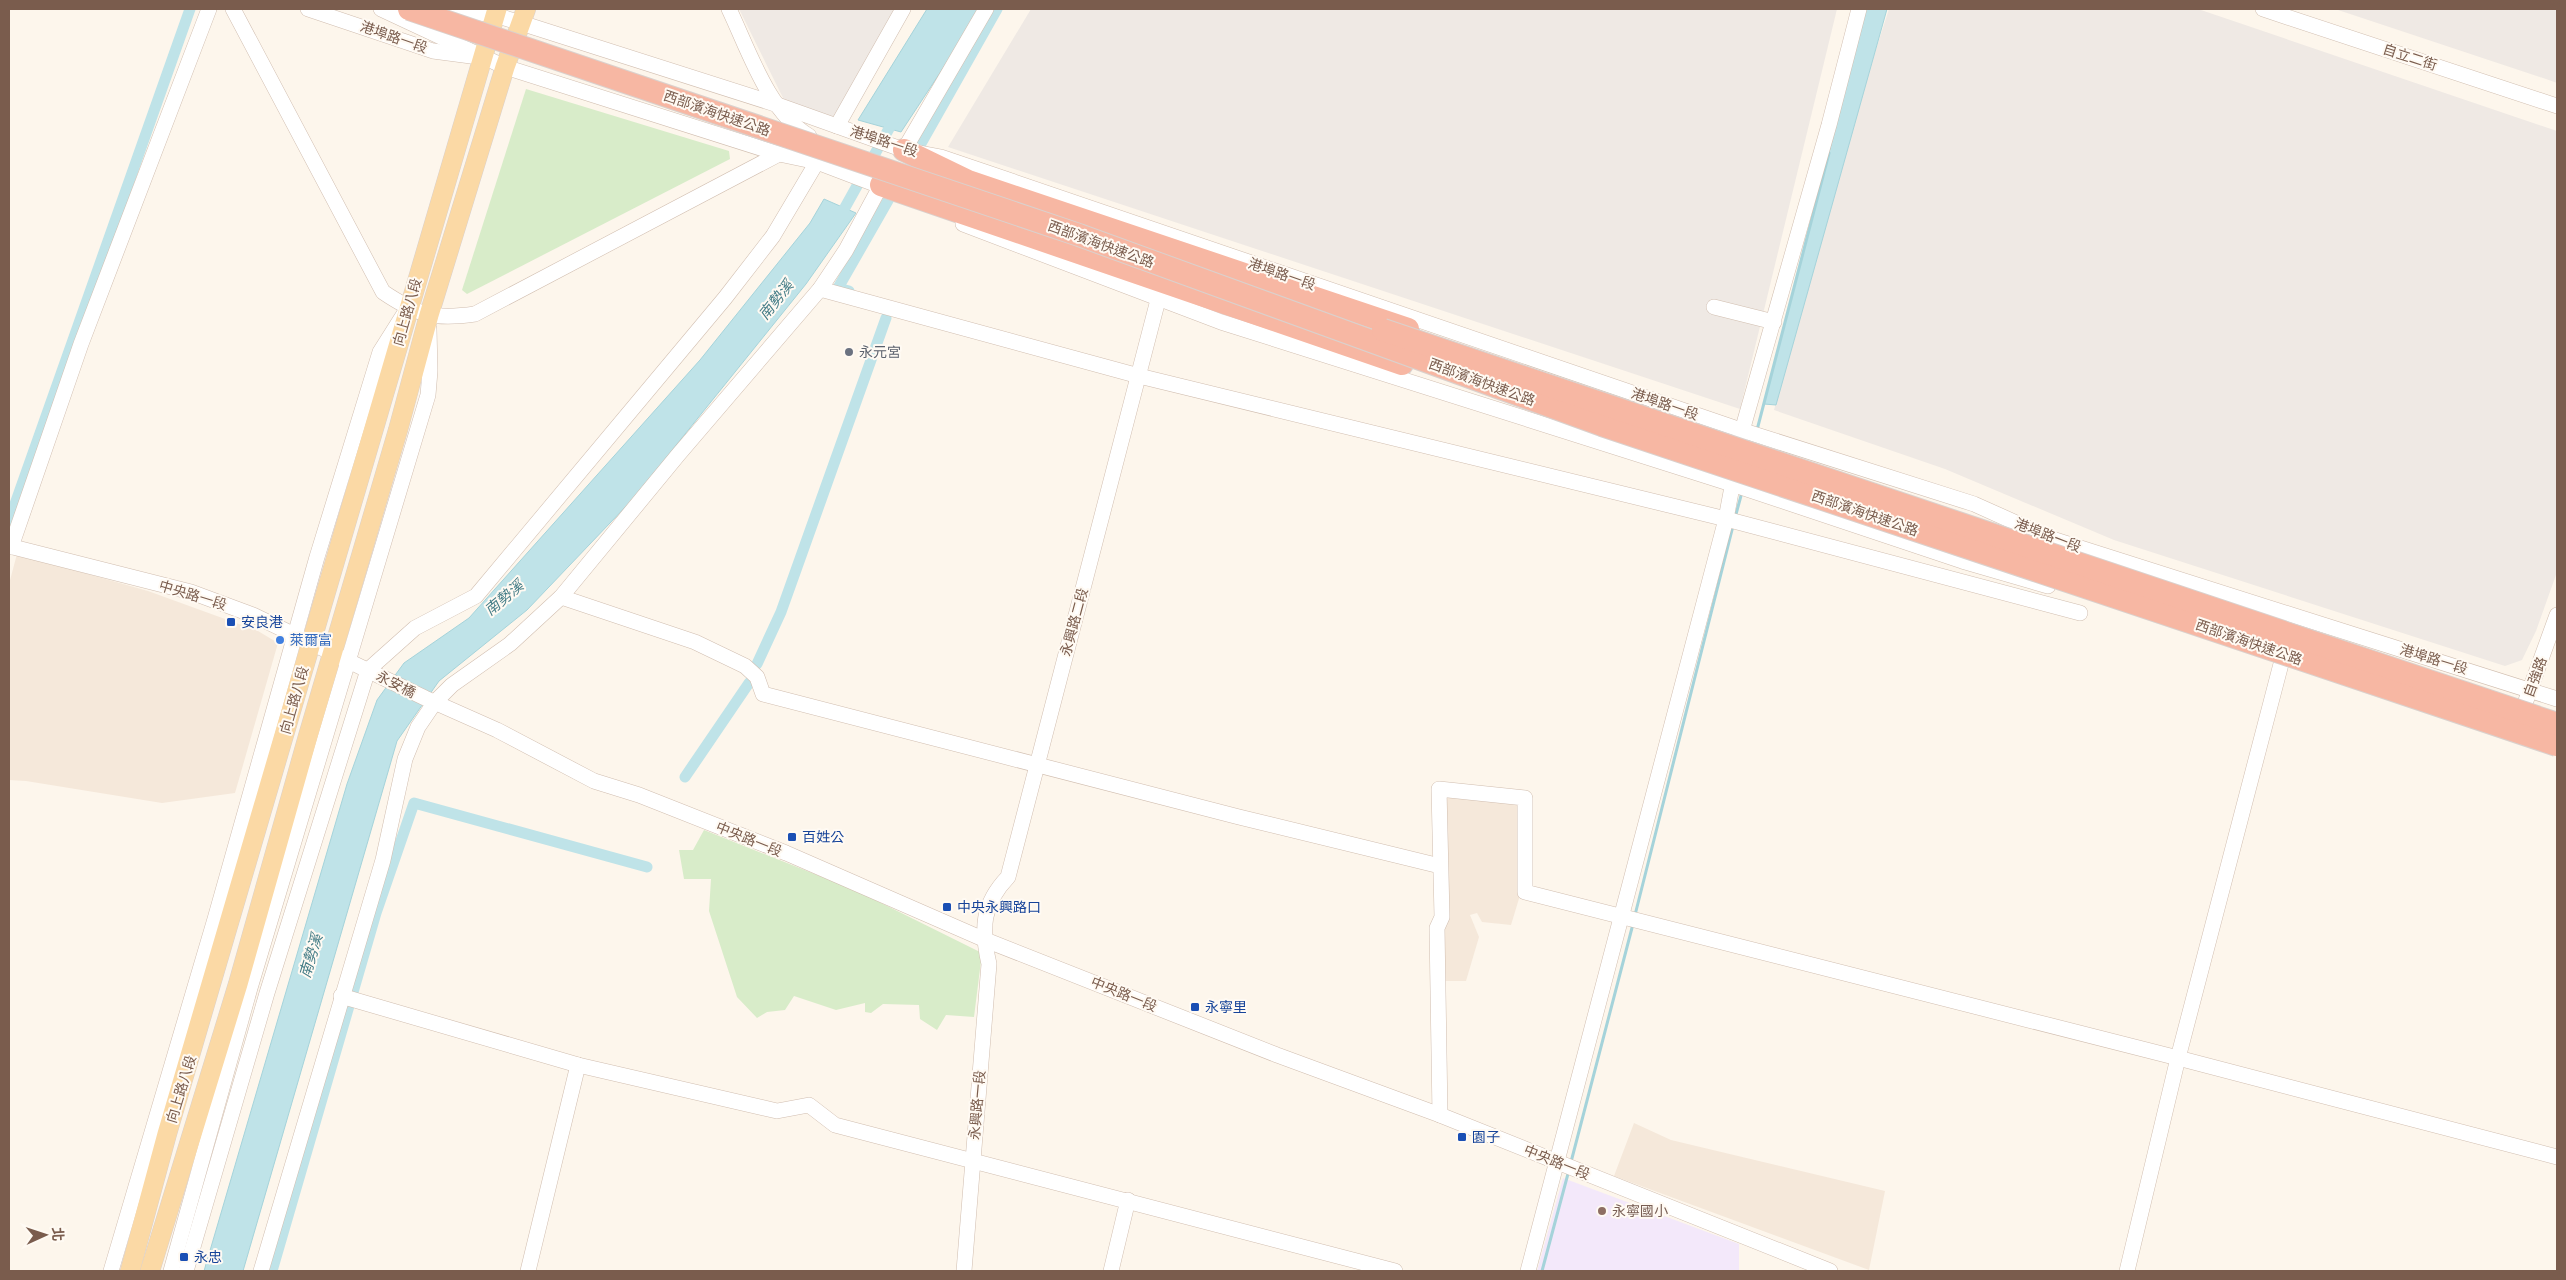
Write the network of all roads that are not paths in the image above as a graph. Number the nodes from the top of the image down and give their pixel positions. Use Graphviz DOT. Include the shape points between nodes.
graph roads {
  1 [pos="209,9"];
  2 [pos="233,9"];
  3 [pos="308,9"];
  4 [pos="381,9"];
  5 [pos="409,9"];
  6 [pos="444,9"];
  7 [pos="729,9"];
  8 [pos="903,9"];
  9 [pos="986,9"];
  10 [pos="1859,9"];
  11 [pos="2263,9"];
  12 [pos="491,11"];
  13 [pos="524,16"];
  14 [pos="482,57"];
  15 [pos="506,67"];
  16 [pos="775,104"];
  17 [pos="2557,106"];
  18 [pos="837,126"];
  19 [pos="904,150"];
  20 [pos="779,154"];
  21 [pos="816,162"];
  22 [pos="881,185"];
  23 [pos="985,208"];
  24 [pos="820,289"];
  25 [pos="1158,300"];
  26 [pos="408,308"];
  27 [pos="1714,308"];
  28 [pos="429,315"];
  29 [pos="1774,322"];
  30 [pos="1139,376"];
  31 [pos="1602,425"];
  32 [pos="1741,430"];
  33 [pos="1718,444"];
  34 [pos="1738,460"];
  35 [pos="1732,484"];
  36 [pos="1726,519"];
  37 [pos="1933,527"];
  38 [pos="2052,539"];
  39 [pos="10,546"];
  40 [pos="2036,582"];
  41 [pos="561,597"];
  42 [pos="2080,613"];
  43 [pos="2557,615"];
  44 [pos="303,639"];
  45 [pos="340,657"];
  46 [pos="2281,664"];
  47 [pos="368,670"];
  48 [pos="2531,690"];
  49 [pos="2557,699"];
  50 [pos="430,700"];
  51 [pos="2557,724"];
  52 [pos="2511,740"];
  53 [pos="2557,745"];
  54 [pos="2557,755"];
  55 [pos="1037,763"];
  56 [pos="257,800"];
  57 [pos="296,809"];
  58 [pos="1440,866"];
  59 [pos="1622,915"];
  60 [pos="983,939"];
  61 [pos="341,996"];
  62 [pos="2178,1058"];
  63 [pos="578,1065"];
  64 [pos="1440,1115"];
  65 [pos="2557,1157"];
  66 [pos="1556,1162"];
  67 [pos="973,1163"];
  68 [pos="1128,1200"];
  69 [pos="111,1271"];
  70 [pos="130,1271"];
  71 [pos="150,1271"];
  72 [pos="171,1271"];
  73 [pos="186,1271"];
  74 [pos="261,1271"];
  75 [pos="528,1271"];
  76 [pos="964,1271"];
  77 [pos="1111,1271"];
  78 [pos="1395,1271"];
  79 [pos="1528,1271"];
  80 [pos="1830,1271"];
  81 [pos="2127,1271"];
  1 -- 39 [label="street" via="81,344"];
  2 -- 26 [label="street" via="383,292"];
  3 -- 14 [label="street, 港埠路一段" via="433,51"];
  4 -- 14 [label="street, 港埠路一段"];
  5 -- 31 [label="highway, 西部濱海快速公路, bridge" via="1079,235"];
  6 -- 12 [label="street, 港埠路一段"];
  6 -- 33 [label="highway, 西部濱海快速公路, bridge" via="720,98 919,172"];
  7 -- 16 [label="street"];
  8 -- 18 [label="street"];
  9 -- 19 [label="street"];
  10 -- 29 [label="street"];
  11 -- 17 [label="street, 自立二街"];
  12 -- 13 [label="street, 港埠路一段"];
  12 -- 14 [label="main road, 向上路八段"];
  13 -- 15 [label="main road, 向上路八段"];
  13 -- 16 [label="street, 港埠路一段"];
  14 -- 15 [label="street, 港埠路一段"];
  14 -- 26 [label="main road, 向上路八段"];
  15 -- 20 [label="street, 港埠路一段"];
  15 -- 28 [label="main road, 向上路八段"];
  16 -- 18 [label="street, 港埠路一段"];
  16 -- 23 [label="street, 港埠路一段" via="793,127 845,159"];
  18 -- 19 [label="street, 港埠路一段"];
  19 -- 32 [label="street, 港埠路一段" via="941,157"];
  19 -- 33 [label="highway, bridge" via="968,181 1636,406 1698,431"];
  20 -- 21 [label="street, 港埠路一段"];
  20 -- 28 [label="street" via="475,314 454,317"];
  21 -- 22 [label="street, 港埠路一段"];
  21 -- 47 [label="street" via="773,236 737,282 476,596 414,628"];
  22 -- 23 [label="street, 港埠路一段" via="915,188"];
  22 -- 24 [label="street" via="846,250"];
  22 -- 25 [label="street, 港埠路一段" via="936,214"];
  22 -- 31 [label="highway, bridge" via="1540,411"];
  23 -- 34 [label="street, 港埠路一段"];
  24 -- 30 [label="street"];
  24 -- 41 [label="street"];
  25 -- 30 [label="street, 永興路二段"];
  25 -- 35 [label="street, 港埠路一段"];
  26 -- 28 [label="street"];
  26 -- 44 [label="main road, 向上路八段"];
  27 -- 29 [label="street"];
  28 -- 45 [label="main road, 向上路八段"];
  29 -- 32 [label="street"];
  30 -- 36 [label="street"];
  30 -- 55 [label="street, 永興路二段"];
  31 -- 53 [label="highway, 西部濱海快速公路, bridge"];
  32 -- 34 [label="street"];
  32 -- 38 [label="street, 港埠路一段" via="1974,504"];
  33 -- 51 [label="highway, 西部濱海快速公路, bridge"];
  34 -- 35 [label="street"];
  34 -- 37 [label="street, 港埠路一段"];
  35 -- 36 [label="street"];
  35 -- 40 [label="street, 港埠路一段" via="1962,561"];
  36 -- 42 [label="street"];
  36 -- 59 [label="street"];
  37 -- 38 [label="street"];
  37 -- 40 [label="street"];
  38 -- 48 [label="street, 港埠路一段"];
  39 -- 44 [label="street, 中央路一段" via="191,592 253,615"];
  40 -- 46 [label="street, 港埠路一段"];
  41 -- 50 [label="street" via="510,644"];
  41 -- 55 [label="street" via="703,646 745,666 757,677 763,694"];
  43 -- 48 [label="street, 自強路"];
  44 -- 45 [label="street, 中央路一段"];
  44 -- 56 [label="main road, 向上路八段"];
  45 -- 47 [label="street, 中央路一段"];
  45 -- 57 [label="main road, 向上路八段"];
  46 -- 52 [label="street, 港埠路一段"];
  46 -- 62 [label="street"];
  47 -- 50 [label="street, 永安橋"];
  47 -- 73 [label="street" via="267,993"];
  48 -- 49 [label="street, 港埠路一段"];
  48 -- 52 [label="street, 自強路"];
  50 -- 60 [label="street, 中央路一段" via="497,730 594,781 639,795 786,853"];
  50 -- 61 [label="street" via="405,759 383,860"];
  52 -- 54 [label="street, 港埠路一段"];
  55 -- 58 [label="street"];
  55 -- 60 [label="street, 永興路二段" via="1008,877 988,903"];
  56 -- 57 [label="street"];
  56 -- 69 [label="street"];
  56 -- 70 [label="main road, 向上路八段"];
  57 -- 71 [label="main road, 向上路八段" via="235,993"];
  57 -- 72 [label="street" via="248,997"];
  58 -- 59 [label="street" via="1438,789 1525,798 1525,892"];
  58 -- 64 [label="street" via="1442,917 1437,928"];
  59 -- 62 [label="street"];
  59 -- 66 [label="street"];
  60 -- 64 [label="street, 中央路一段" via="1277,1055"];
  60 -- 67 [label="street, 永興路一段" via="989,964"];
  61 -- 63 [label="street"];
  61 -- 74 [label="street"];
  62 -- 65 [label="street"];
  62 -- 81 [label="street"];
  63 -- 67 [label="street" via="777,1112 809,1105 835,1125"];
  63 -- 75 [label="street"];
  64 -- 66 [label="street, 中央路一段"];
  66 -- 79 [label="street"];
  66 -- 80 [label="street, 中央路一段"];
  67 -- 68 [label="street"];
  67 -- 76 [label="street, 永興路一段"];
  68 -- 77 [label="street"];
  68 -- 78 [label="street"];
}
